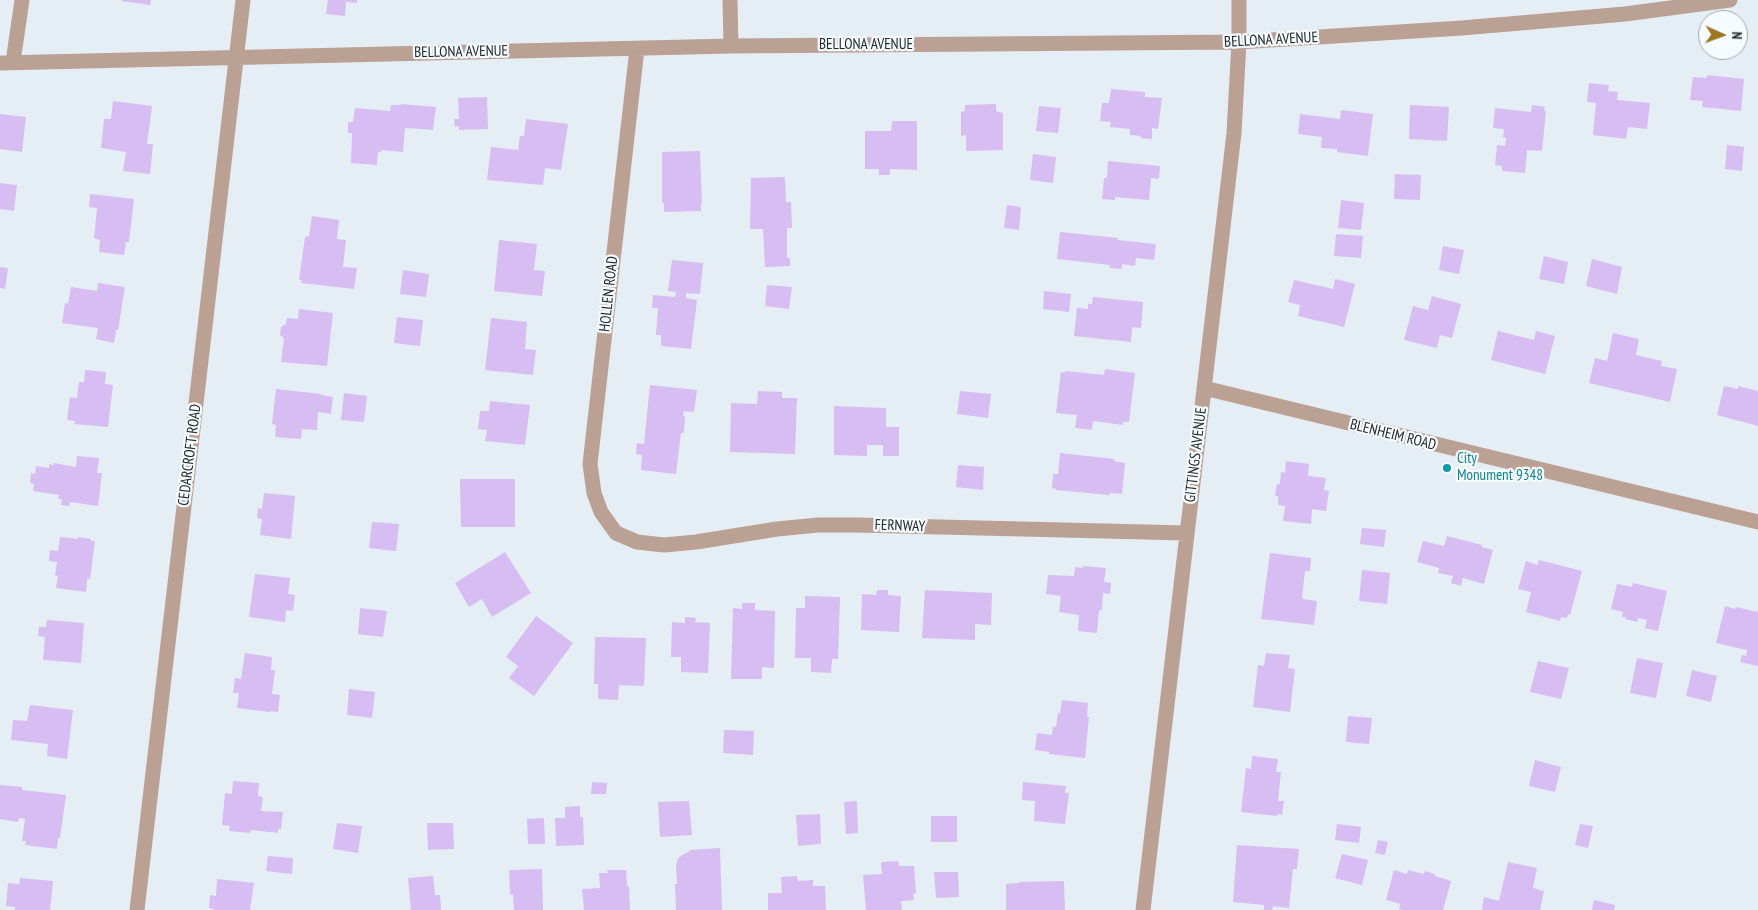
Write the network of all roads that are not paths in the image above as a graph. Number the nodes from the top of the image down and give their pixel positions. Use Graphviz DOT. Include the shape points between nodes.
graph roads {
  1 [pos="22,0"];
  2 [pos="243,0"];
  3 [pos="730,0"];
  4 [pos="1239,0"];
  5 [pos="1730,0"];
  6 [pos="1239,42"];
  7 [pos="731,46"];
  8 [pos="637,49"];
  9 [pos="236,56"];
  10 [pos="6,63"];
  11 [pos="1204,388"];
  12 [pos="1758,522"];
  13 [pos="616,532"];
  14 [pos="1187,533"];
  15 [pos="137,910"];
  16 [pos="1143,910"];
  1 -- 10 [label="street"];
  2 -- 9 [label="street, CEDARCROFT ROAD"];
  3 -- 7 [label="street"];
  4 -- 6 [label="street, GITTINGS AVENUE"];
  5 -- 6 [label="street, BELLONA AVENUE" via="1625,14 1481,27"];
  6 -- 7 [label="street, BELLONA AVENUE"];
  6 -- 11 [label="street, GITTINGS AVENUE" via="1234,133"];
  7 -- 8 [label="street, BELLONA AVENUE"];
  8 -- 9 [label="street, BELLONA AVENUE"];
  8 -- 13 [label="street, HOLLEN ROAD" via="590,464 594,493 601,512"];
  9 -- 10 [label="street, BELLONA AVENUE"];
  9 -- 15 [label="street, CEDARCROFT ROAD"];
  11 -- 12 [label="street, BLENHEIM ROAD"];
  11 -- 14 [label="street, GITTINGS AVENUE"];
  13 -- 14 [label="street, FERNWAY" via="637,542 664,545 818,525"];
  14 -- 16 [label="street, GITTINGS AVENUE"];
}
